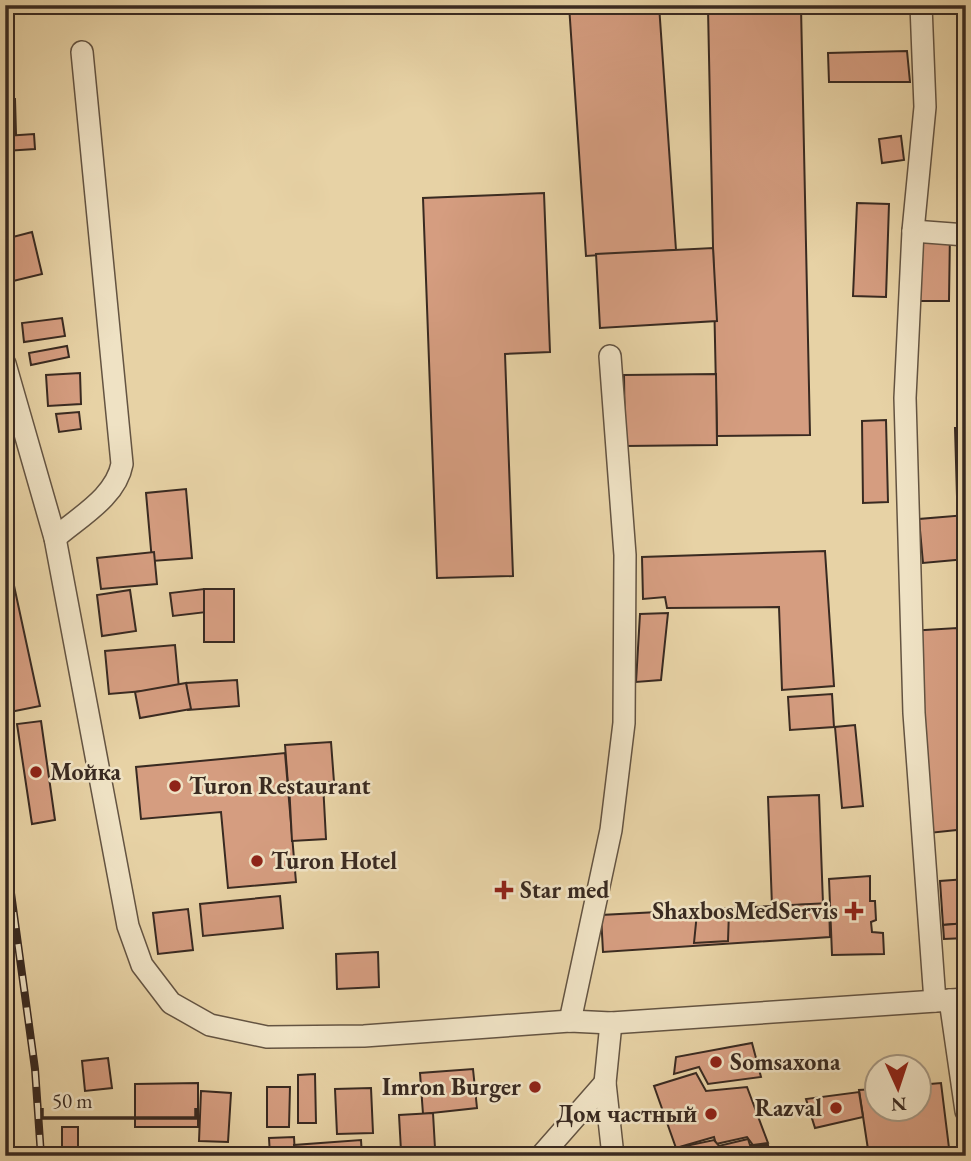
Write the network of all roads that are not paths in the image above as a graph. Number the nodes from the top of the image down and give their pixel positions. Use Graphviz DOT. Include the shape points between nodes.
graph roads {
  1 [pos="921,5"];
  2 [pos="82,52"];
  3 [pos="913,231"];
  4 [pos="966,235"];
  5 [pos="610,356"];
  6 [pos="5,364"];
  7 [pos="55,538"];
  8 [pos="950,1000"];
  9 [pos="570,1021"];
  10 [pos="611,1023"];
  11 [pos="605,1083"];
  12 [pos="966,1111"];
  13 [pos="541,1156"];
  14 [pos="614,1156"];
  1 -- 3 [label="street" via="925,107"];
  2 -- 7 [label="street" via="122,464 111,491"];
  3 -- 4 [label="street"];
  3 -- 8 [label="street" via="905,398 914,713"];
  5 -- 9 [label="street" via="625,555 624,723 611,830"];
  6 -- 7 [label="street"];
  7 -- 9 [label="street" via="128,926 142,965 171,1003 210,1025 267,1037 363,1036"];
  8 -- 10 [label="street"];
  8 -- 12 [label="street"];
  9 -- 10 [label="street"];
  10 -- 11 [label="street"];
  11 -- 13 [label="street"];
  11 -- 14 [label="street"];
}
